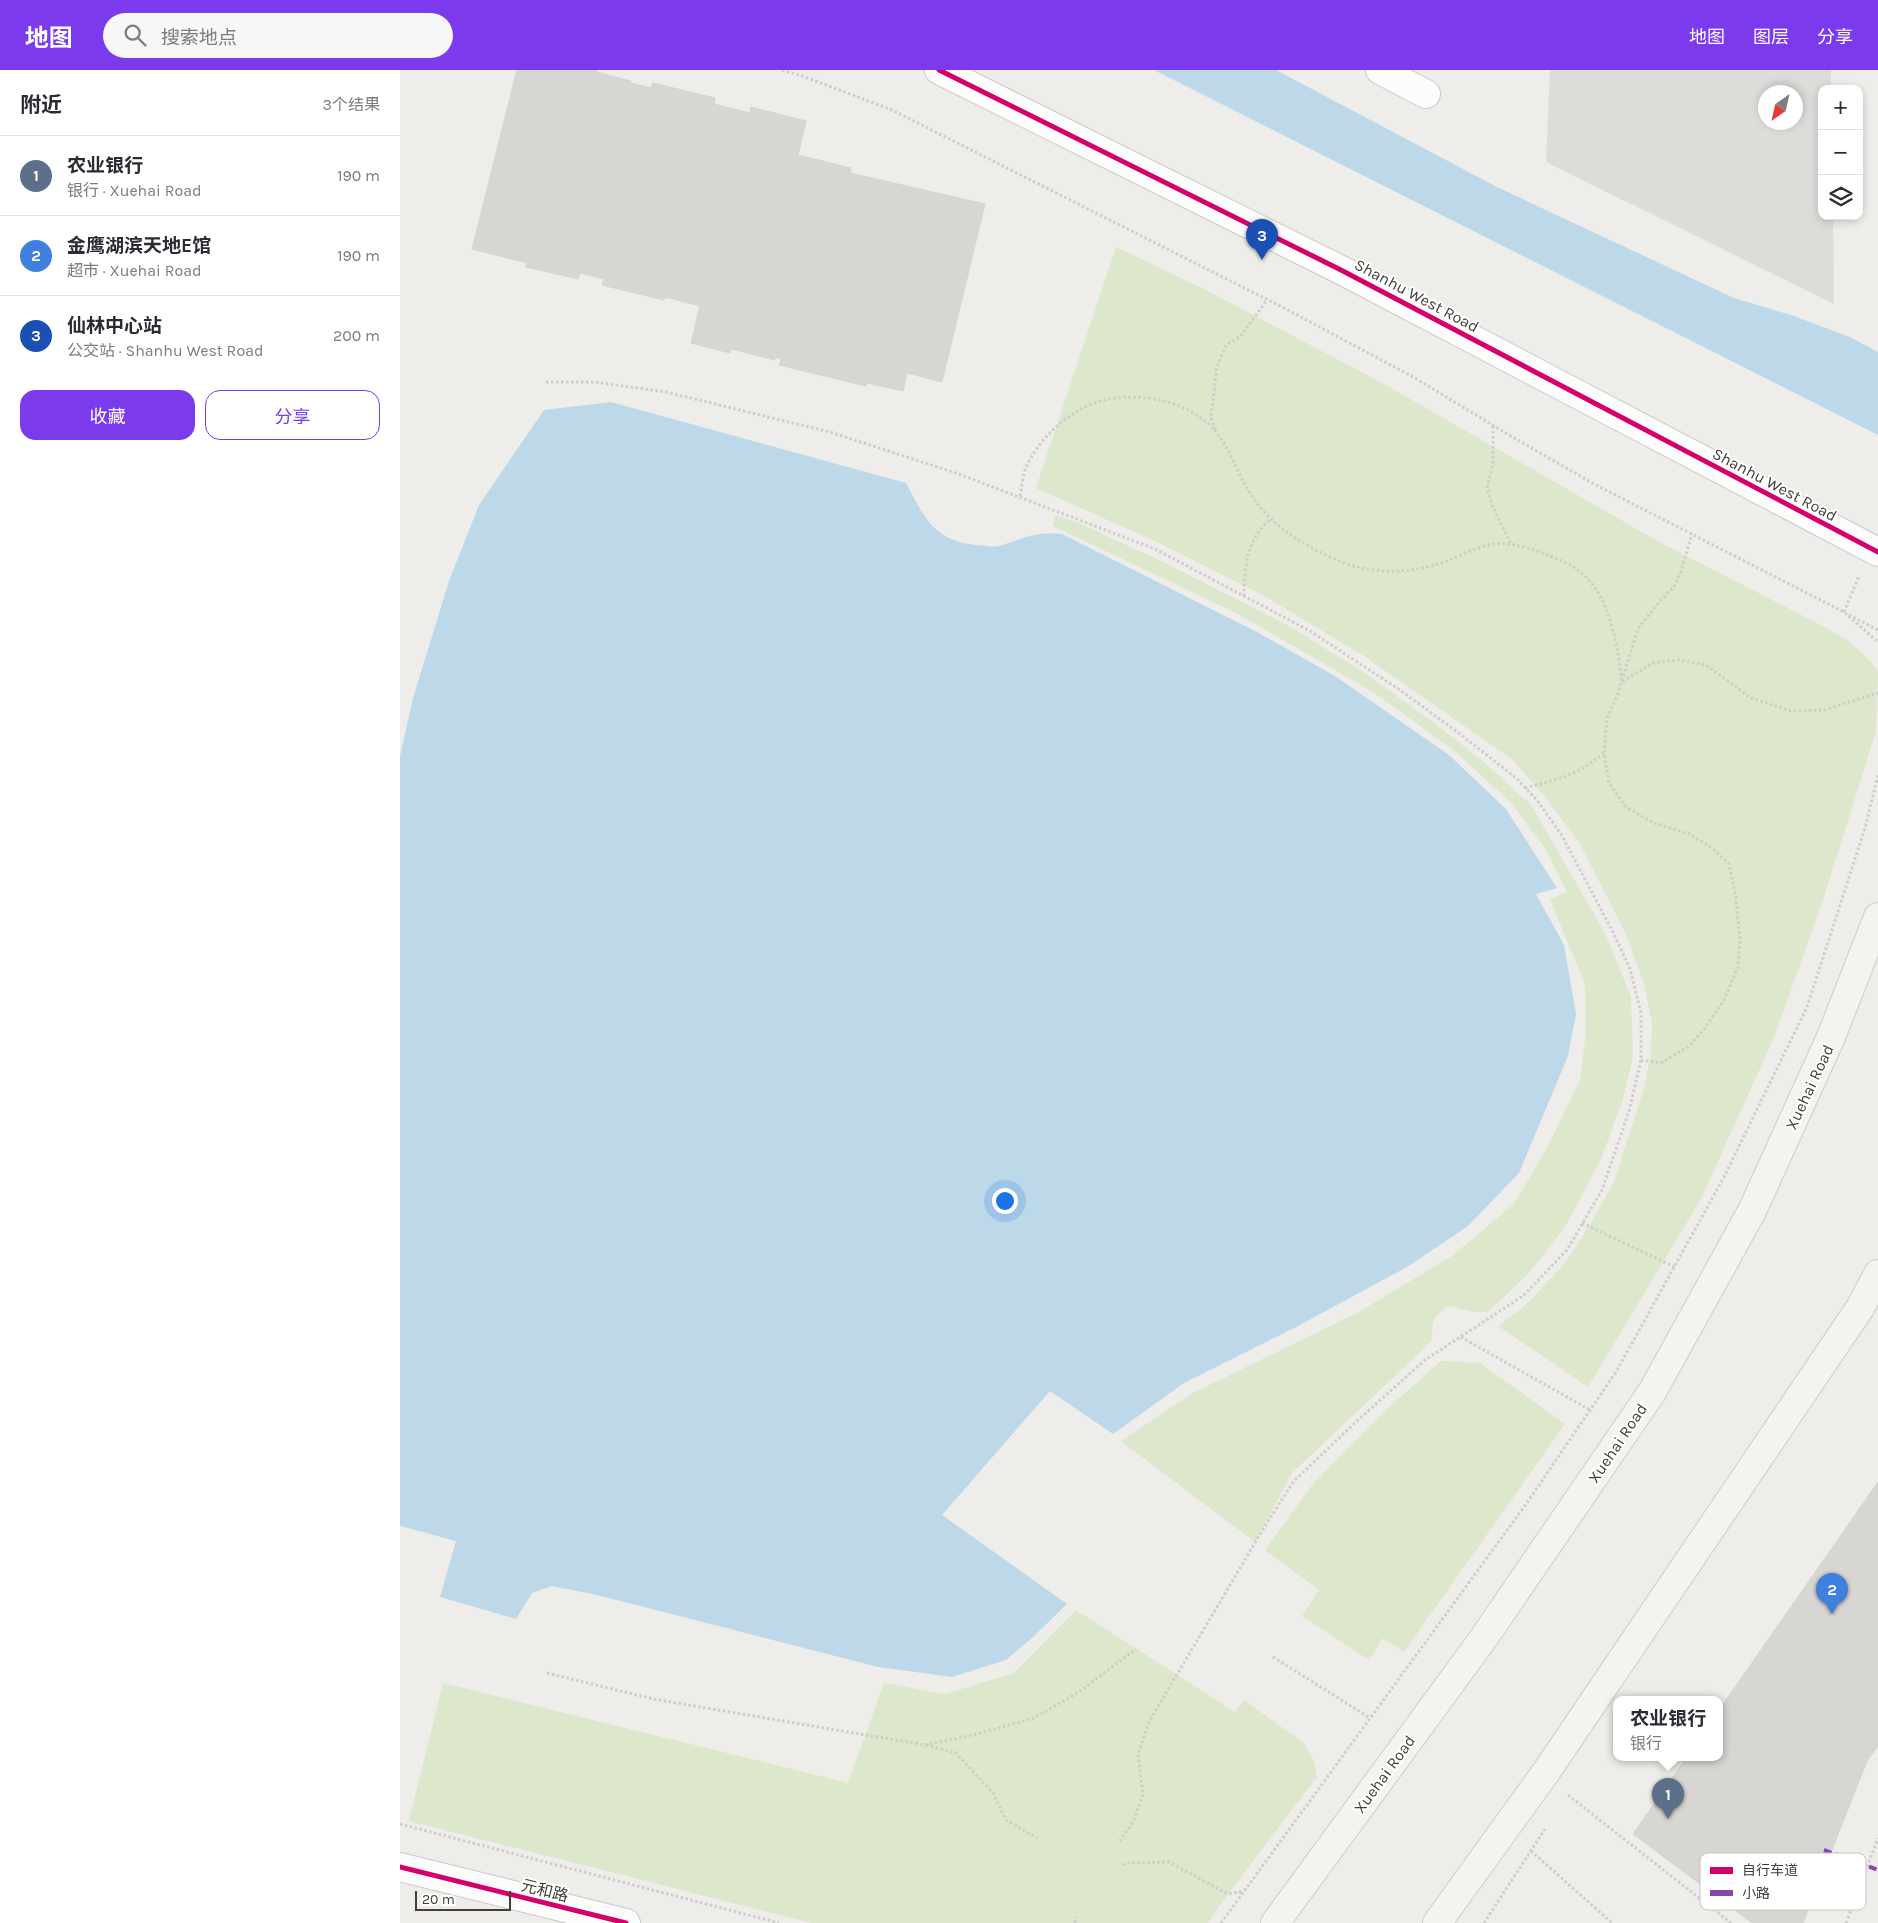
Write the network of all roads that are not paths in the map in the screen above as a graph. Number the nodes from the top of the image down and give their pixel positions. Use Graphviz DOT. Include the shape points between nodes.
graph roads {
  1 [pos="939,70"];
  2 [pos="1380,70"];
  3 [pos="1426,94"];
  4 [pos="1875,550"];
  5 [pos="1878,917"];
  6 [pos="1878,1274"];
  7 [pos="400,1867"];
  8 [pos="626,1923"];
  9 [pos="1275,1923"];
  10 [pos="1437,1923"];
  1 -- 4 [label="street, Shanhu West Road" via="1340,270"];
  2 -- 3 [label="street"];
  5 -- 9 [label="main road, Xuehai Road" via="1832,1038 1752,1211 1652,1392 1483,1640"];
  6 -- 10 [label="main road" via="1860,1308 1546,1772"];
  7 -- 8 [label="street, 元和路"];
}
